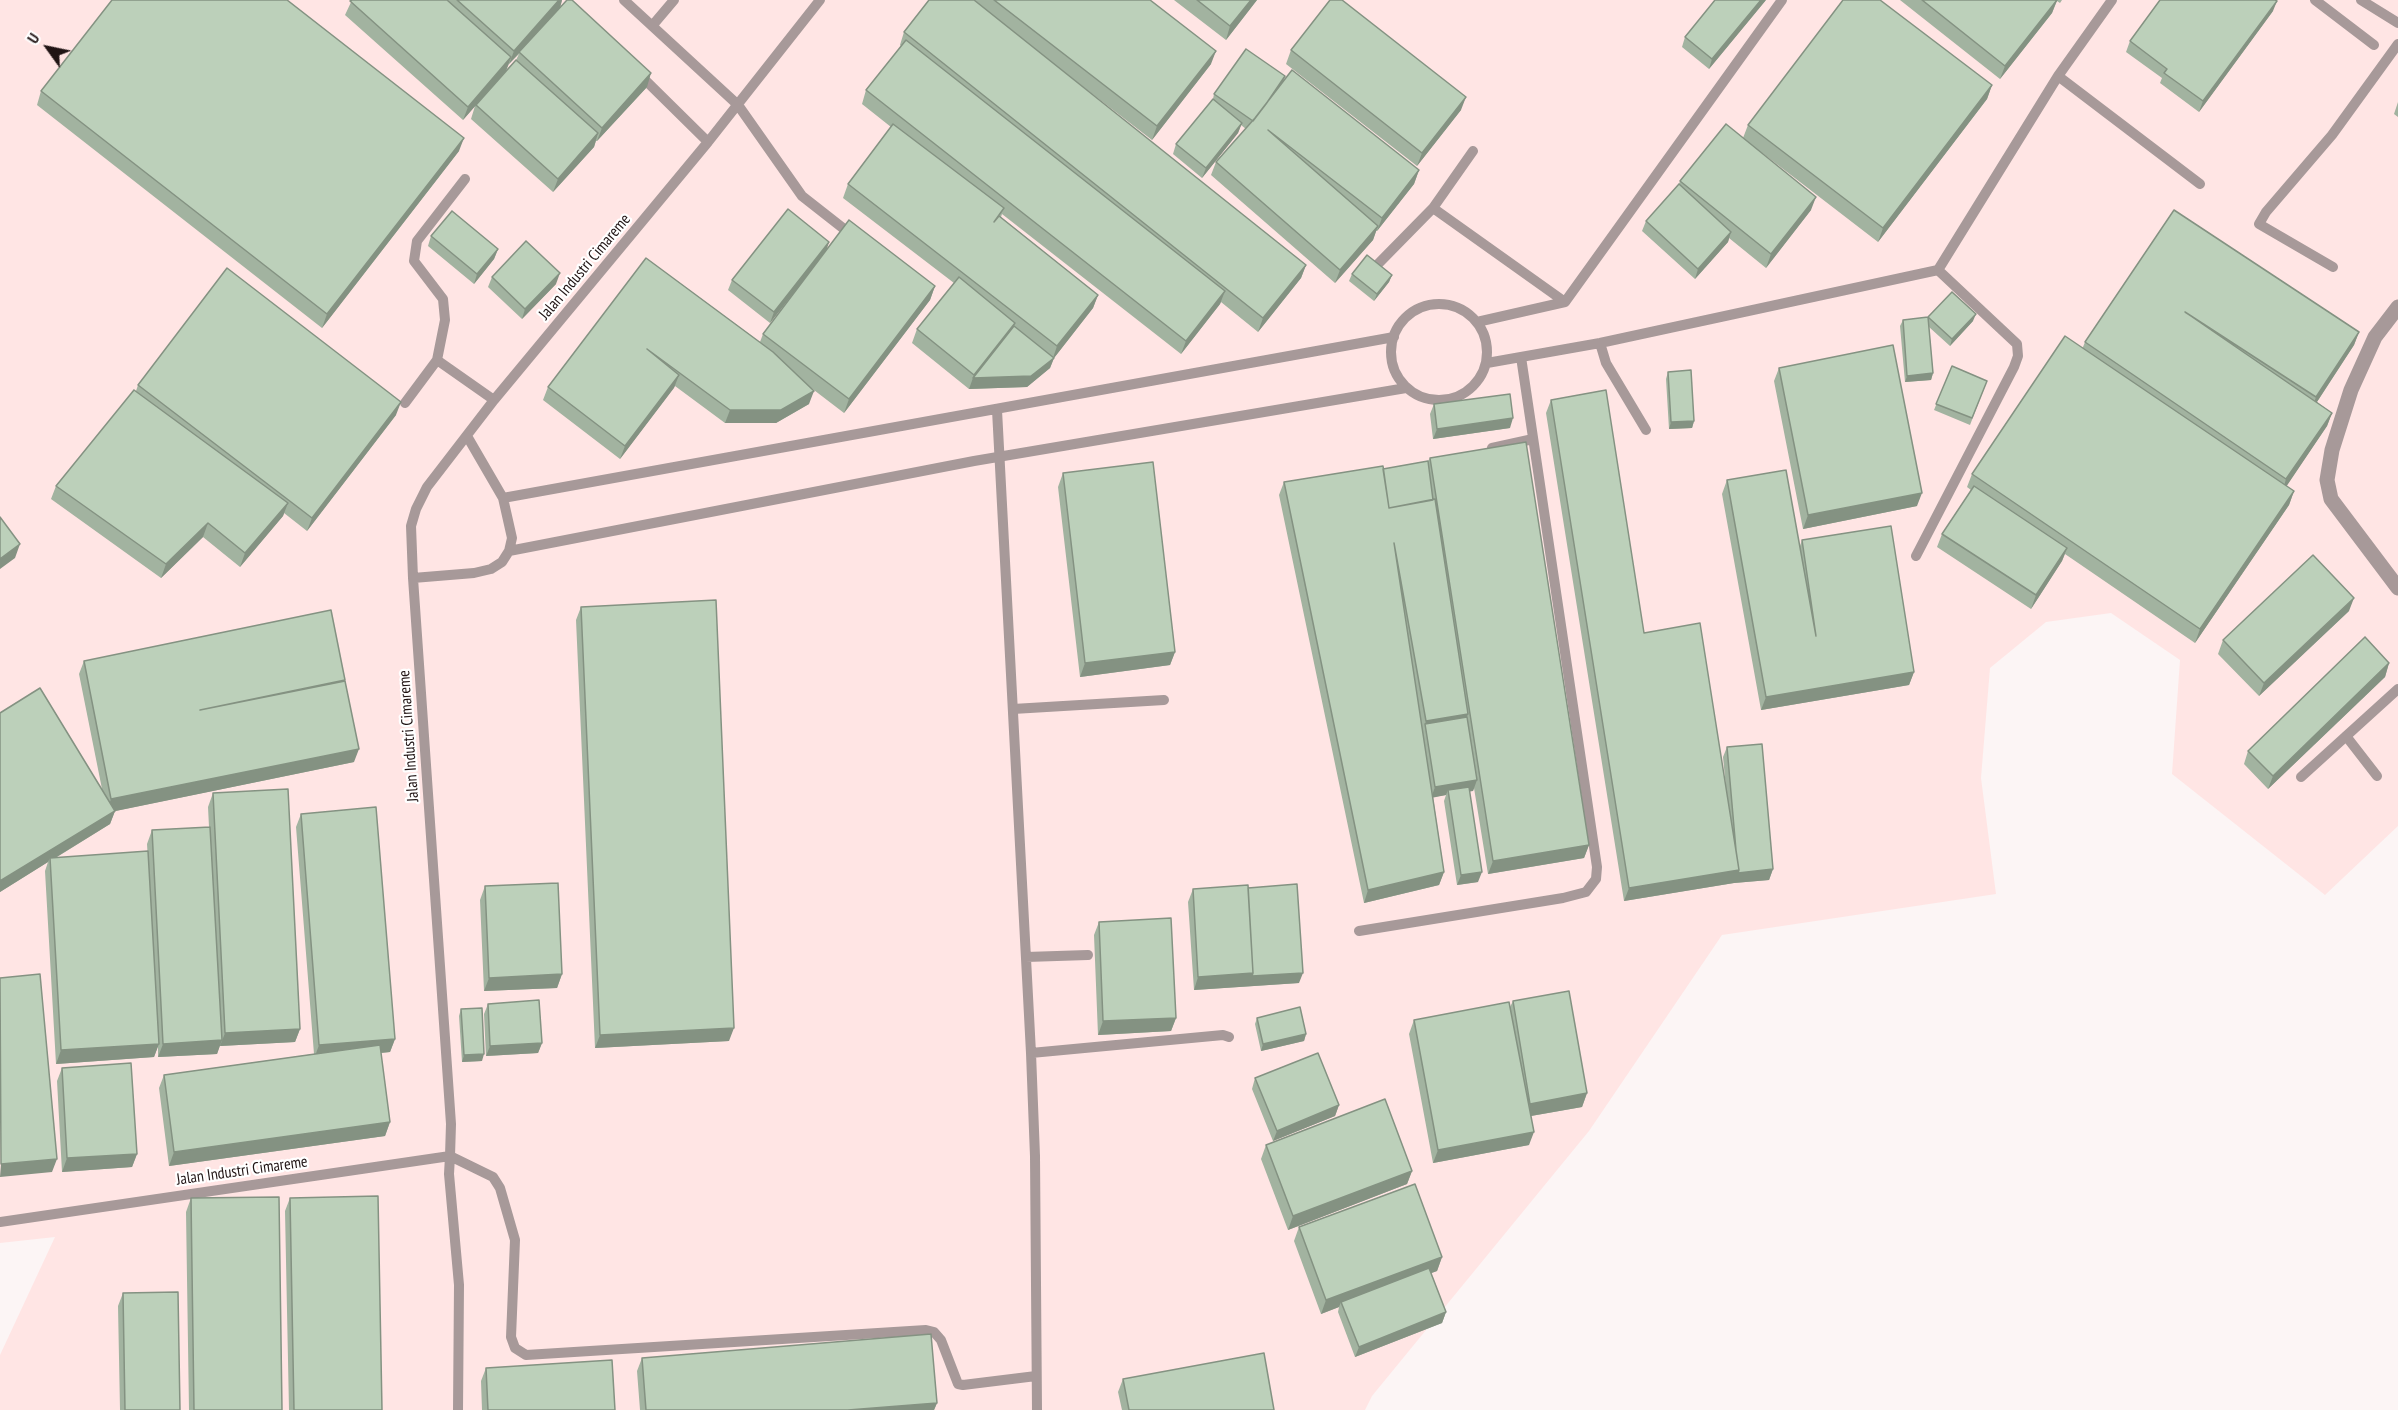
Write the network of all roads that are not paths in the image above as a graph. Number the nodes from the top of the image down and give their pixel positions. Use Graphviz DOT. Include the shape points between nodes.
graph roads {
  1 [pos="624,0"];
  2 [pos="674,0"];
  3 [pos="820,0"];
  4 [pos="1782,0"];
  5 [pos="2112,0"];
  6 [pos="2315,0"];
  7 [pos="2361,0"];
  8 [pos="2398,23"];
  9 [pos="652,26"];
  10 [pos="2398,44"];
  11 [pos="2374,45"];
  12 [pos="627,63"];
  13 [pos="2058,76"];
  14 [pos="738,105"];
  15 [pos="708,142"];
  16 [pos="1473,151"];
  17 [pos="465,179"];
  18 [pos="2200,184"];
  19 [pos="1433,208"];
  20 [pos="863,244"];
  21 [pos="1378,264"];
  22 [pos="2333,267"];
  23 [pos="1938,270"];
  24 [pos="1565,302"];
  25 [pos="2398,307"];
  26 [pos="1477,322"];
  27 [pos="1394,337"];
  28 [pos="1600,343"];
  29 [pos="1521,357"];
  30 [pos="437,360"];
  31 [pos="1486,363"];
  32 [pos="1406,388"];
  33 [pos="495,400"];
  34 [pos="405,403"];
  35 [pos="997,410"];
  36 [pos="1646,430"];
  37 [pos="467,436"];
  38 [pos="1533,440"];
  39 [pos="1478,451"];
  40 [pos="1000,457"];
  41 [pos="503,498"];
  42 [pos="508,551"];
  43 [pos="1916,556"];
  44 [pos="412,578"];
  45 [pos="2398,588"];
  46 [pos="2398,689"];
  47 [pos="1164,700"];
  48 [pos="1013,709"];
  49 [pos="2346,736"];
  50 [pos="2377,776"];
  51 [pos="2301,777"];
  52 [pos="1359,931"];
  53 [pos="1088,955"];
  54 [pos="1026,957"];
  55 [pos="1229,1037"];
  56 [pos="1031,1053"];
  57 [pos="450,1156"];
  58 [pos="0,1222"];
  59 [pos="1036,1376"];
  60 [pos="458,1410"];
  61 [pos="1036,1410"];
  1 -- 9 [label="lane"];
  2 -- 9 [label="lane"];
  3 -- 14 [label="lane, Jalan Industri Cimareme"];
  4 -- 24 [label="lane"];
  5 -- 13 [label="lane"];
  6 -- 11 [label="lane"];
  7 -- 8 [label="lane"];
  9 -- 14 [label="lane"];
  10 -- 22 [label="lane" via="2332,135 2260,223"];
  12 -- 15 [label="lane"];
  13 -- 18 [label="lane"];
  13 -- 23 [label="lane"];
  14 -- 15 [label="lane, Jalan Industri Cimareme"];
  14 -- 20 [label="lane" via="802,196"];
  15 -- 33 [label="lane, Jalan Industri Cimareme"];
  16 -- 19 [label="lane"];
  17 -- 30 [label="lane" via="417,241 414,261 443,299 445,320"];
  19 -- 21 [label="lane"];
  19 -- 24 [label="lane"];
  23 -- 28 [label="lane"];
  23 -- 43 [label="lane" via="2017,344 2018,356"];
  24 -- 26 [label="lane"];
  25 -- 45 [label="street" via="2375,337 2351,390 2327,480 2331,499"];
  26 -- 27 [label="lane" via="1461,309 1442,304 1421,308 1404,320"];
  26 -- 31 [label="lane" via="1485,334"];
  27 -- 32 [label="lane" via="1391,355 1395,373"];
  27 -- 35 [label="lane"];
  28 -- 29 [label="lane"];
  28 -- 36 [label="lane" via="1606,363"];
  29 -- 31 [label="lane"];
  29 -- 38 [label="lane"];
  30 -- 33 [label="lane"];
  30 -- 34 [label="lane"];
  31 -- 32 [label="lane" via="1475,386 1454,399 1428,400"];
  32 -- 40 [label="lane"];
  33 -- 37 [label="lane, Jalan Industri Cimareme"];
  35 -- 40 [label="lane"];
  35 -- 41 [label="lane"];
  37 -- 41 [label="lane"];
  37 -- 44 [label="lane, Jalan Industri Cimareme" via="427,487 416,509 411,526"];
  38 -- 39 [label="lane"];
  38 -- 52 [label="lane" via="1596,855 1596,879 1586,892 1563,898"];
  40 -- 42 [label="lane"];
  40 -- 48 [label="lane"];
  41 -- 42 [label="lane" via="512,538"];
  42 -- 44 [label="lane" via="502,562 491,569"];
  44 -- 57 [label="lane, Jalan Industri Cimareme"];
  46 -- 49 [label="lane"];
  47 -- 48 [label="lane"];
  48 -- 54 [label="lane"];
  49 -- 50 [label="lane"];
  49 -- 51 [label="lane"];
  53 -- 54 [label="lane"];
  54 -- 56 [label="lane"];
  55 -- 56 [label="lane"];
  56 -- 59 [label="lane"];
  57 -- 58 [label="lane, Jalan Industri Cimareme"];
  57 -- 59 [label="lane" via="493,1178 500,1188 515,1240 511,1337 520,1353 926,1329 941,1340 958,1384"];
  57 -- 60 [label="lane" via="459,1285"];
  59 -- 61 [label="lane"];
}
